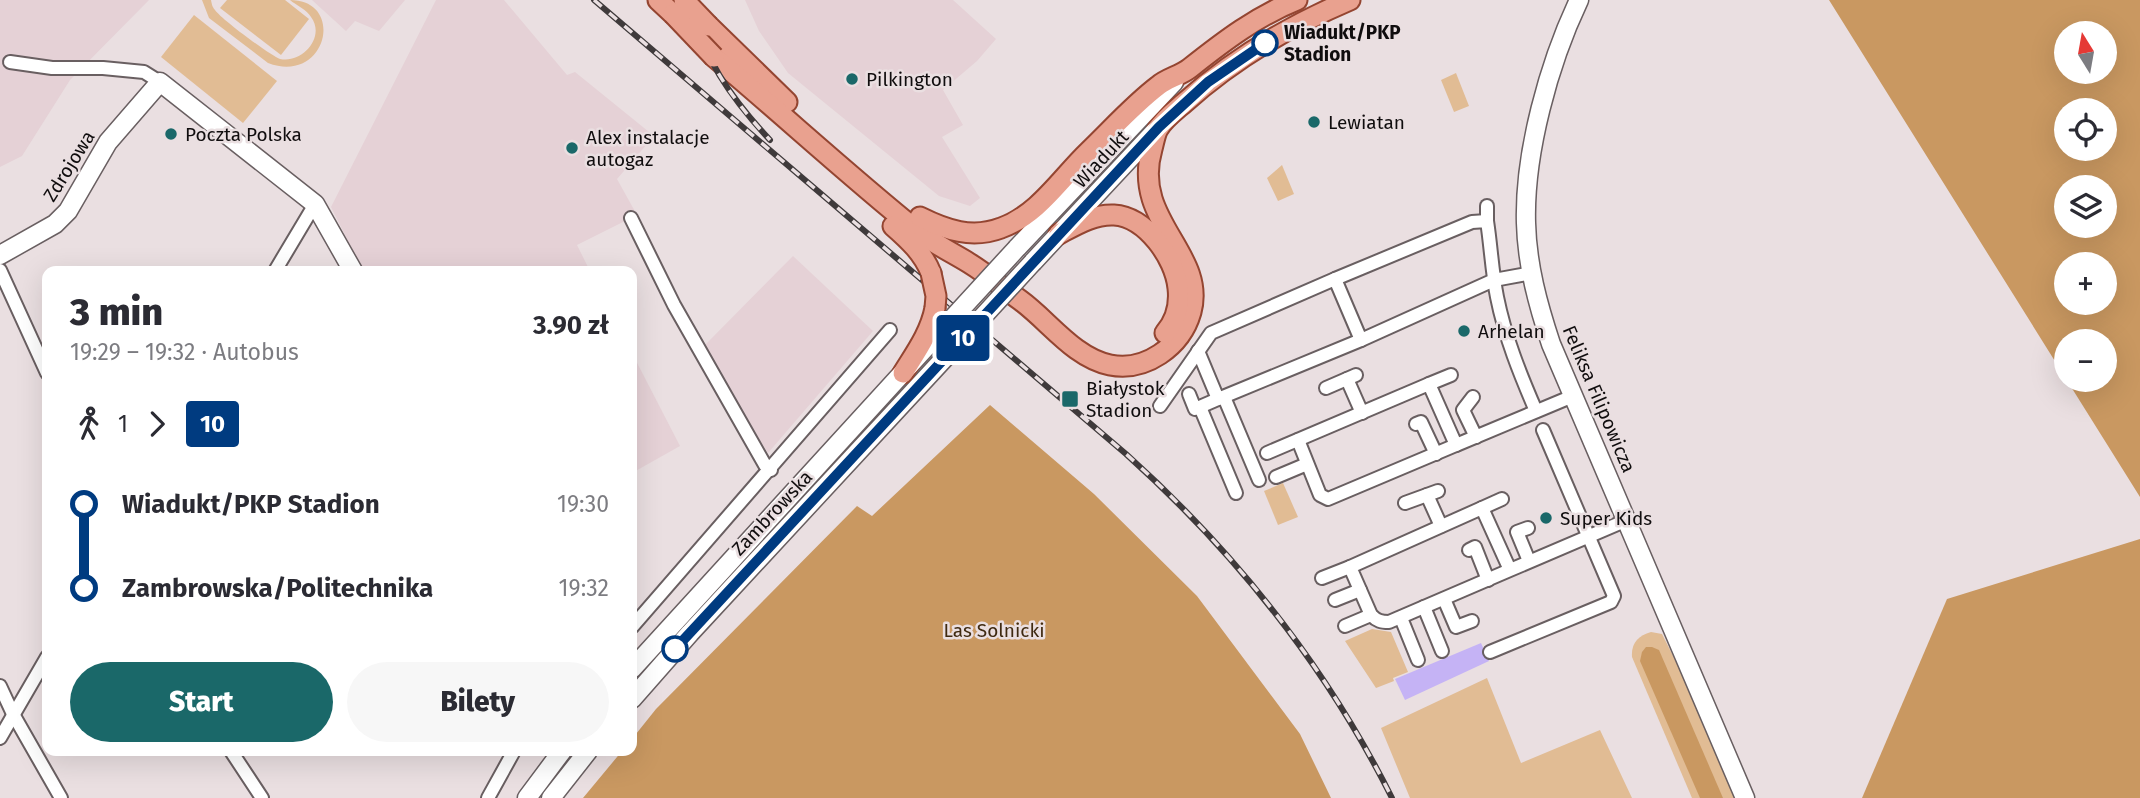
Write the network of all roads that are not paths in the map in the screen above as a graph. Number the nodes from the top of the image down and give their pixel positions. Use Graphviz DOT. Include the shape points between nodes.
graph roads {
  1 [pos="658,0"];
  2 [pos="1297,0"];
  3 [pos="1350,0"];
  4 [pos="1578,0"];
  5 [pos="678,7"];
  6 [pos="715,57"];
  7 [pos="10,62"];
  8 [pos="1187,71"];
  9 [pos="160,82"];
  10 [pos="1159,127"];
  11 [pos="315,204"];
  12 [pos="1487,206"];
  13 [pos="920,216"];
  14 [pos="631,218"];
  15 [pos="1487,221"];
  16 [pos="1059,234"];
  17 [pos="0,255"];
  18 [pos="278,266"];
  19 [pos="349,266"];
  20 [pos="0,270"];
  21 [pos="1532,273"];
  22 [pos="1335,279"];
  23 [pos="1494,280"];
  24 [pos="942,314"];
  25 [pos="890,330"];
  26 [pos="1361,340"];
  27 [pos="928,346"];
  28 [pos="1198,351"];
  29 [pos="945,358"];
  30 [pos="42,362"];
  31 [pos="903,373"];
  32 [pos="1451,375"];
  33 [pos="1429,384"];
  34 [pos="1326,388"];
  35 [pos="1189,394"];
  36 [pos="1573,396"];
  37 [pos="1473,397"];
  38 [pos="1221,398"];
  39 [pos="1160,406"];
  40 [pos="1200,407"];
  41 [pos="1536,411"];
  42 [pos="1362,413"];
  43 [pos="1416,424"];
  44 [pos="1543,430"];
  45 [pos="1476,437"];
  46 [pos="1298,440"];
  47 [pos="1456,446"];
  48 [pos="1267,453"];
  49 [pos="1436,454"];
  50 [pos="1307,464"];
  51 [pos="771,470"];
  52 [pos="1276,477"];
  53 [pos="1259,480"];
  54 [pos="1236,493"];
  55 [pos="1502,499"];
  56 [pos="1405,503"];
  57 [pos="1482,508"];
  58 [pos="1627,520"];
  59 [pos="1441,526"];
  60 [pos="1528,528"];
  61 [pos="1589,536"];
  62 [pos="1469,550"];
  63 [pos="1529,561"];
  64 [pos="1350,566"];
  65 [pos="1510,570"];
  66 [pos="1322,579"];
  67 [pos="1488,580"];
  68 [pos="1360,590"];
  69 [pos="1444,599"];
  70 [pos="1335,600"];
  71 [pos="1424,607"];
  72 [pos="1371,615"];
  73 [pos="1401,618"];
  74 [pos="637,621"];
  75 [pos="1472,621"];
  76 [pos="1345,626"];
  77 [pos="1442,651"];
  78 [pos="1490,652"];
  79 [pos="1418,660"];
  80 [pos="637,664"];
  81 [pos="42,665"];
  82 [pos="0,686"];
  83 [pos="637,693"];
  84 [pos="13,714"];
  85 [pos="0,738"];
  86 [pos="234,756"];
  87 [pos="511,756"];
  88 [pos="558,756"];
  89 [pos="584,756"];
  90 [pos="61,798"];
  91 [pos="262,798"];
  92 [pos="488,798"];
  93 [pos="527,798"];
  94 [pos="551,798"];
  95 [pos="1745,798"];
  1 -- 5 [label="main road"];
  2 -- 8 [label="main road, Wiadukt" via="1242,29"];
  3 -- 10 [label="main road, Wiadukt" via="1243,57"];
  4 -- 21 [label="main road, Feliksa Filipowicza" via="1548,79 1534,144 1526,222"];
  5 -- 6 [label="main road, bridge"];
  5 -- 13 [label="main road, bridge" via="709,26 769,86"];
  6 -- 10 [label="main road" via="930,240 983,272 1082,353 1108,364 1131,365 1160,354 1176,341 1191,313 1188,271 1149,192 1150,157"];
  6 -- 24 [label="main road, bridge" via="786,134 907,239 926,261"];
  7 -- 9 [label="street" via="144,72"];
  8 -- 13 [label="main road" via="1159,85 1016,222 992,231 967,233"];
  8 -- 24 [label="main road, Wiadukt, bridge" via="1017,248"];
  9 -- 11 [label="main road"];
  9 -- 17 [label="main road, Zdrojowa" via="108,142 68,211 55,224"];
  10 -- 16 [label="main road, Wiadukt"];
  11 -- 18 [label="street"];
  11 -- 19 [label="main road"];
  12 -- 15 [label="street"];
  13 -- 16 [label="main road" via="1014,281 1097,347 1122,354 1139,351 1166,333 1177,312 1178,285 1147,229 1114,215 1086,220"];
  14 -- 51 [label="street, Zambrowska" via="674,305"];
  15 -- 22 [label="street" via="1472,222"];
  15 -- 23 [label="street"];
  16 -- 29 [label="main road, Wiadukt, bridge"];
  20 -- 30 [label="street"];
  21 -- 23 [label="street"];
  21 -- 36 [label="main road, Feliksa Filipowicza" via="1540,311"];
  22 -- 26 [label="street"];
  22 -- 28 [label="street" via="1215,330"];
  23 -- 26 [label="street"];
  23 -- 41 [label="street" via="1515,364"];
  24 -- 27 [label="main road, Wiadukt"];
  24 -- 31 [label="main road" via="933,320"];
  25 -- 51 [label="street, Zambrowska"];
  26 -- 38 [label="street"];
  27 -- 31 [label="main road, Zambrowska"];
  28 -- 38 [label="street"];
  28 -- 39 [label="street"];
  29 -- 83 [label="main road, Zambrowska"];
  31 -- 80 [label="main road, Zambrowska"];
  32 -- 33 [label="street"];
  33 -- 42 [label="street"];
  33 -- 47 [label="street"];
  34 -- 42 [label="street" via="1351,377"];
  35 -- 40 [label="street" via="1195,409"];
  36 -- 41 [label="street"];
  36 -- 58 [label="main road, Feliksa Filipowicza"];
  37 -- 45 [label="street" via="1463,410"];
  38 -- 40 [label="street"];
  38 -- 53 [label="street"];
  40 -- 54 [label="street"];
  41 -- 45 [label="street"];
  42 -- 46 [label="street"];
  43 -- 49 [label="street" via="1421,422"];
  44 -- 61 [label="street"];
  45 -- 47 [label="street"];
  46 -- 48 [label="street"];
  46 -- 50 [label="street"];
  47 -- 49 [label="street"];
  49 -- 50 [label="street" via="1328,499 1320,495"];
  50 -- 52 [label="street"];
  51 -- 74 [label="street, Zambrowska"];
  55 -- 57 [label="street"];
  56 -- 59 [label="street" via="1432,493"];
  57 -- 59 [label="street"];
  57 -- 65 [label="street"];
  58 -- 61 [label="street"];
  58 -- 95 [label="main road, Feliksa Filipowicza"];
  59 -- 64 [label="street"];
  60 -- 63 [label="street" via="1517,532"];
  61 -- 63 [label="street"];
  61 -- 78 [label="street" via="1614,596 1611,602"];
  62 -- 67 [label="street" via="1475,547"];
  63 -- 65 [label="street"];
  64 -- 66 [label="street"];
  64 -- 68 [label="street"];
  65 -- 67 [label="street"];
  67 -- 69 [label="street"];
  68 -- 70 [label="street"];
  68 -- 72 [label="street"];
  69 -- 71 [label="street"];
  69 -- 75 [label="street" via="1456,627"];
  71 -- 73 [label="street"];
  71 -- 77 [label="street"];
  72 -- 73 [label="street" via="1382,622"];
  72 -- 76 [label="street"];
  73 -- 79 [label="street"];
  81 -- 84 [label="street"];
  82 -- 84 [label="street"];
  84 -- 85 [label="street"];
  84 -- 90 [label="street"];
  86 -- 91 [label="street"];
  87 -- 92 [label="street"];
  88 -- 93 [label="main road"];
  89 -- 94 [label="main road"];
}
